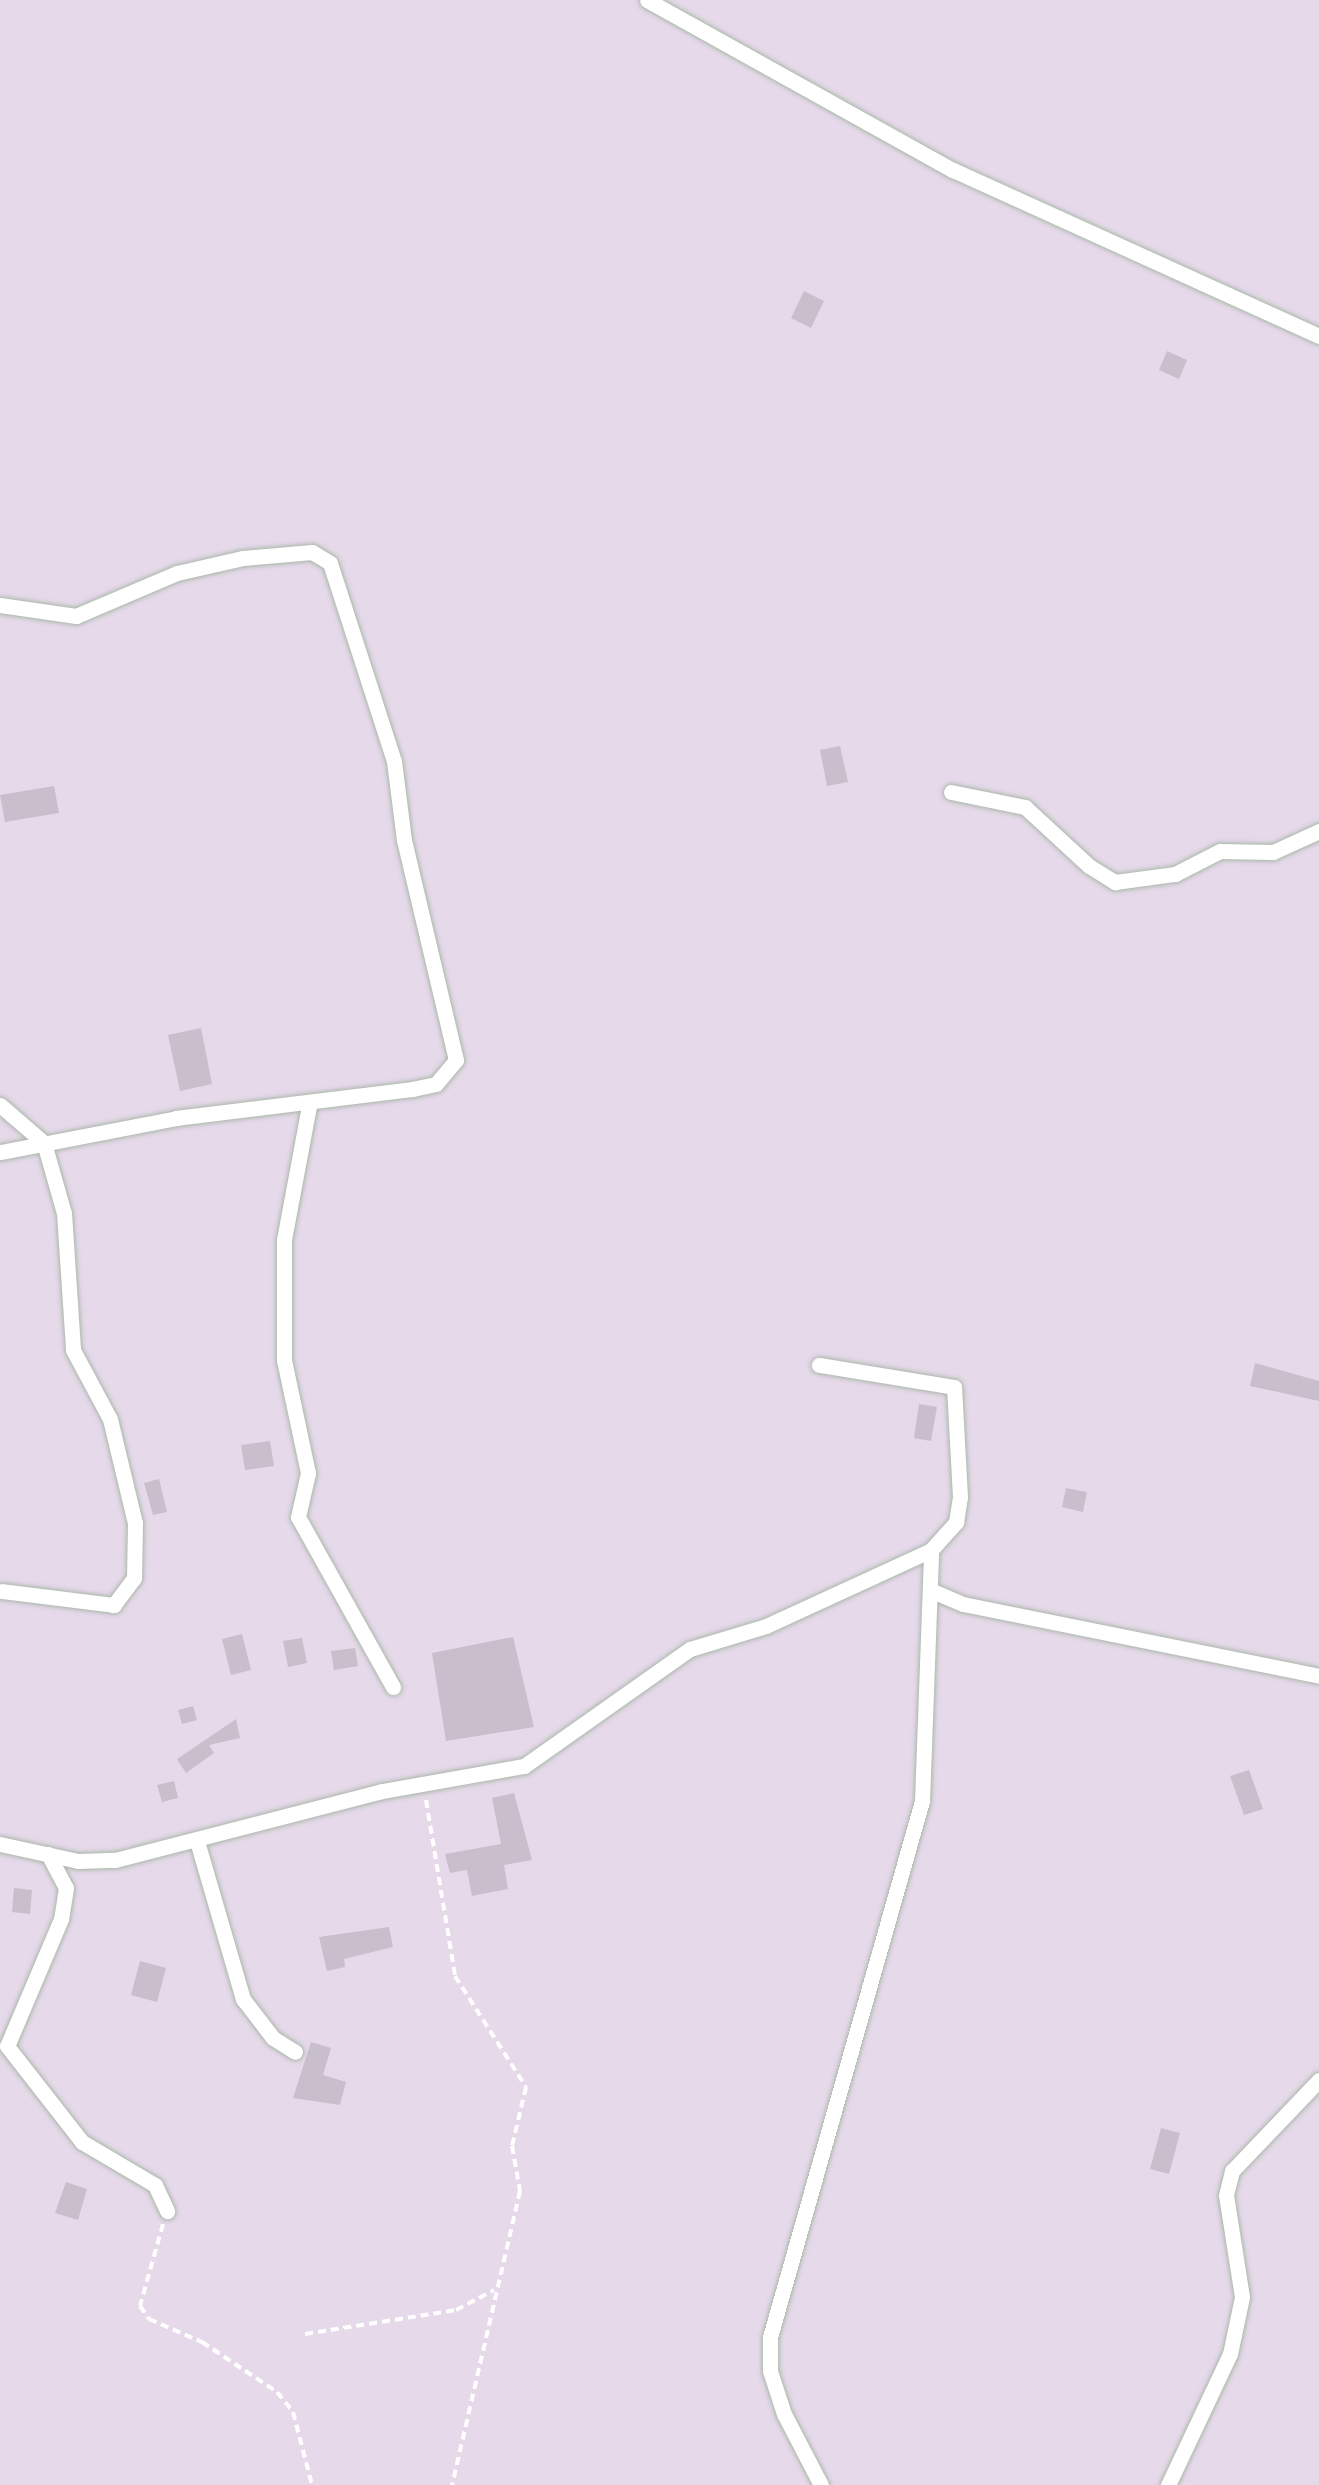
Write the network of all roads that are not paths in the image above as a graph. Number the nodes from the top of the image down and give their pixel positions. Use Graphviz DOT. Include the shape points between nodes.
graph roads {
  1 [pos="647,0"];
  2 [pos="1319,336"];
  3 [pos="0,605"];
  4 [pos="951,792"];
  5 [pos="1319,831"];
  6 [pos="0,1105"];
  7 [pos="309,1106"];
  8 [pos="44,1143"];
  9 [pos="0,1152"];
  10 [pos="819,1365"];
  11 [pos="930,1550"];
  12 [pos="930,1590"];
  13 [pos="2,1591"];
  14 [pos="1319,1676"];
  15 [pos="392,1687"];
  16 [pos="197,1841"];
  17 [pos="0,1844"];
  18 [pos="48,1854"];
  19 [pos="7,2046"];
  20 [pos="295,2052"];
  21 [pos="0,2063"];
  22 [pos="1319,2080"];
  23 [pos="167,2210"];
  24 [pos="821,2485"];
  25 [pos="1168,2485"];
  1 -- 2 [label="street" via="953,170"];
  3 -- 7 [label="street" via="76,616 178,574 243,558 312,552 330,563 394,762 404,840 456,1060 436,1084"];
  4 -- 5 [label="street" via="1025,807 1115,882 1175,874 1220,852 1273,852"];
  6 -- 8 [label="street"];
  7 -- 8 [label="street" via="177,1118"];
  7 -- 15 [label="street" via="284,1240 284,1360 308,1473 298,1517"];
  8 -- 9 [label="street"];
  8 -- 13 [label="street" via="64,1212 73,1350 118,1446 134,1523 134,1578 114,1604"];
  10 -- 11 [label="street" via="954,1387 960,1496 956,1522"];
  11 -- 12 [label="street"];
  11 -- 16 [label="street" via="766,1626 690,1649 524,1766"];
  12 -- 14 [label="street" via="963,1604"];
  12 -- 24 [label="street" via="922,1801 770,2337 770,2371 784,2414"];
  16 -- 18 [label="street" via="115,1860"];
  16 -- 20 [label="street" via="243,1999 273,2038"];
  17 -- 18 [label="street"];
  18 -- 19 [label="street" via="66,1888 61,1919"];
  19 -- 21 [label="street"];
  19 -- 23 [label="street" via="82,2142 155,2185"];
  22 -- 25 [label="street" via="1232,2171 1226,2195 1242,2297 1230,2354"];
}
